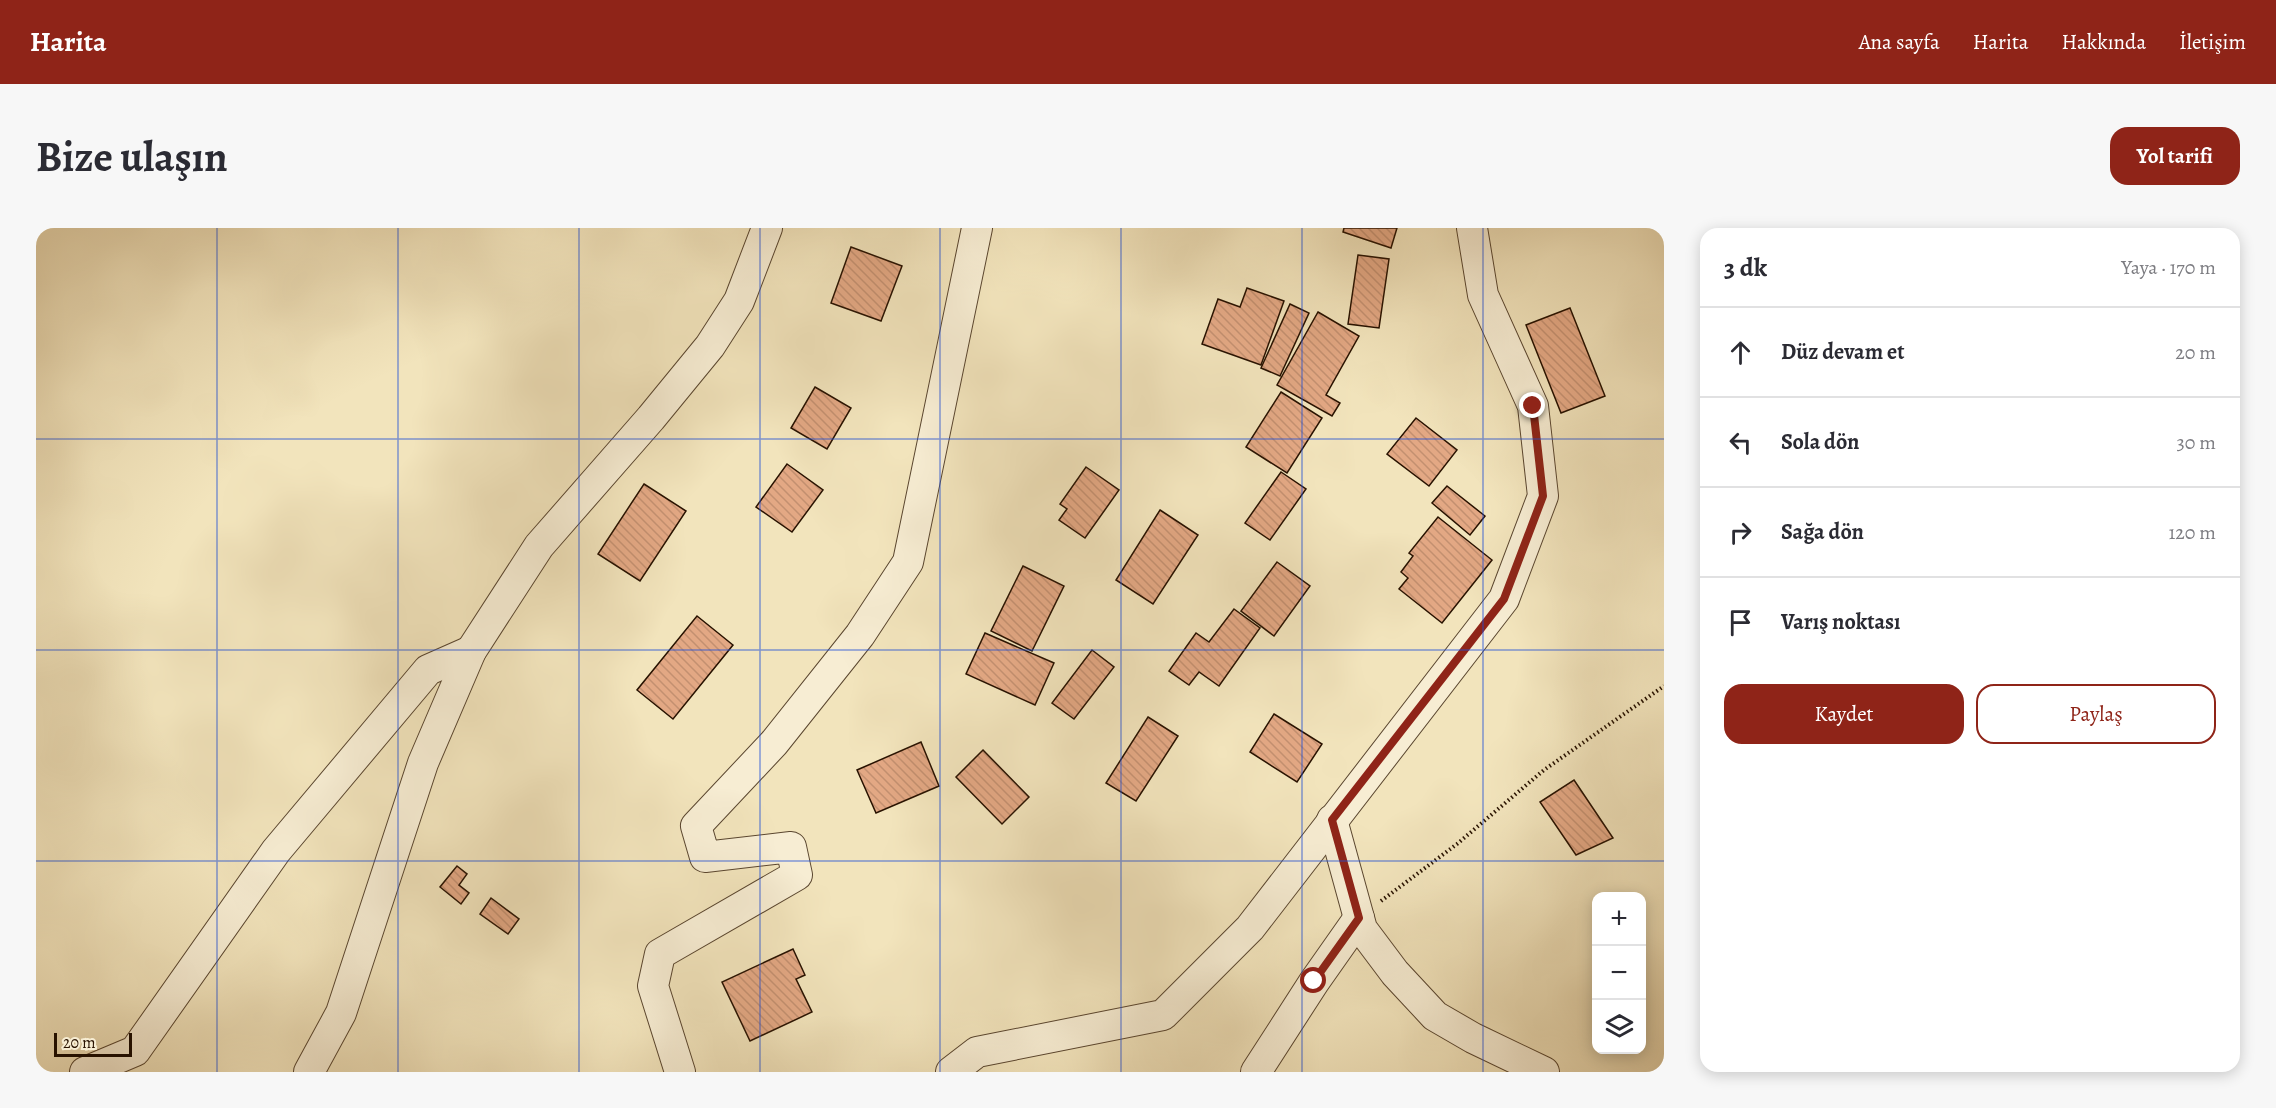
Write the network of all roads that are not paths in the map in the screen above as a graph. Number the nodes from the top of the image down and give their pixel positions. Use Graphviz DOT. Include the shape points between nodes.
graph roads {
  1 [pos="766,228"];
  2 [pos="977,228"];
  3 [pos="1472,228"];
  4 [pos="471,651"];
  5 [pos="1332,820"];
  6 [pos="1359,918"];
  7 [pos="85,1072"];
  8 [pos="309,1072"];
  9 [pos="680,1072"];
  10 [pos="951,1072"];
  11 [pos="1256,1072"];
  12 [pos="1544,1072"];
  1 -- 4 [label="street" via="739,301 710,346 539,546"];
  2 -- 9 [label="street" via="908,562 860,635 796,716 696,826 705,857 791,847 797,876 660,954 653,986"];
  3 -- 5 [label="street" via="1483,295 1533,406 1543,496 1504,599"];
  4 -- 7 [label="street" via="428,670 276,851 135,1051"];
  4 -- 8 [label="street" via="423,763 341,1013"];
  5 -- 6 [label="street"];
  5 -- 10 [label="street" via="1250,928 1163,1015 977,1052"];
  6 -- 11 [label="street"];
  6 -- 12 [label="street" via="1362,929 1395,973 1435,1016"];
}
